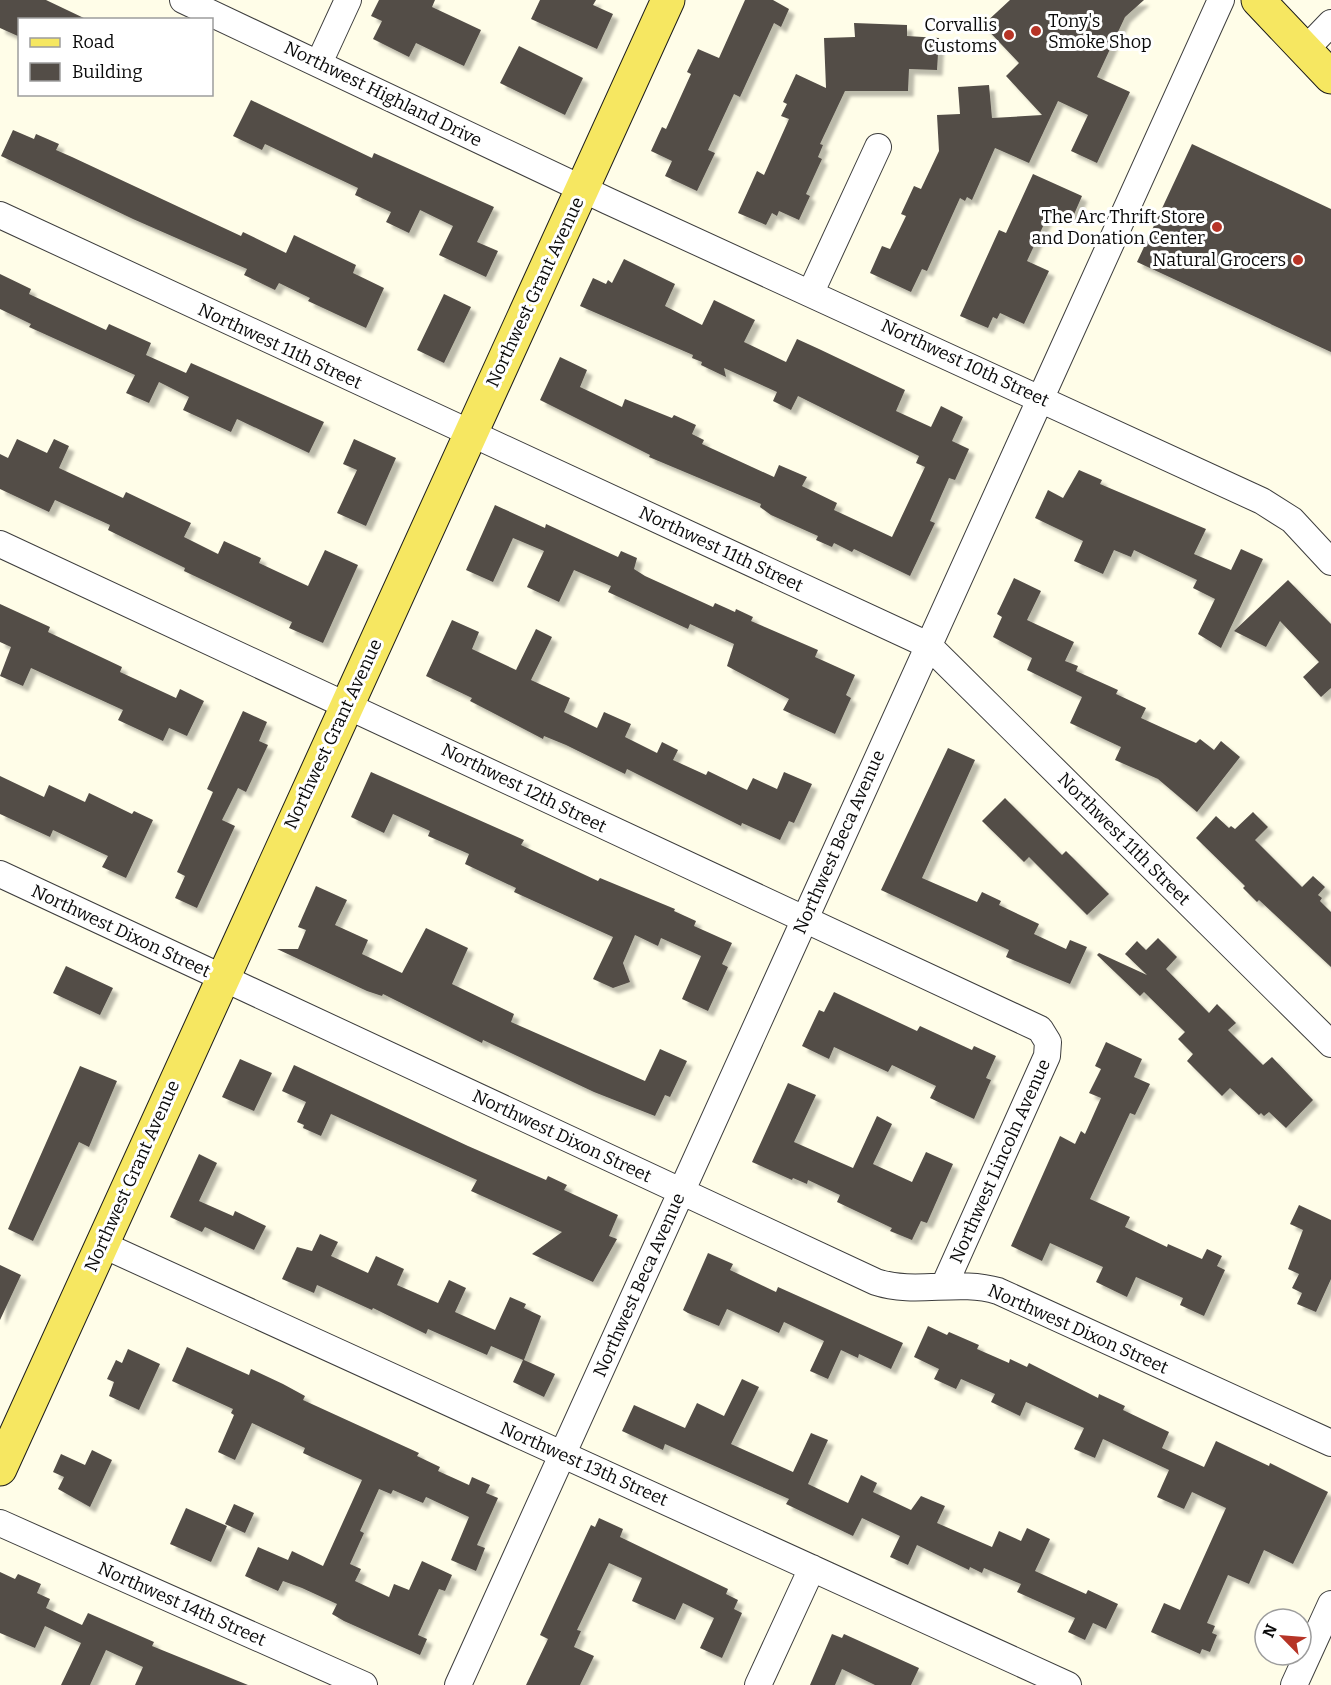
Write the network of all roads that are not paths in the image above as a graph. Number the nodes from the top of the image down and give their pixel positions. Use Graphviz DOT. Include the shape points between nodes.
graph roads {
  1 [pos="183,0"];
  2 [pos="348,0"];
  3 [pos="1221,0"];
  4 [pos="1258,0"];
  5 [pos="662,2"];
  6 [pos="1331,23"];
  7 [pos="1305,50"];
  8 [pos="319,63"];
  9 [pos="1331,77"];
  10 [pos="878,147"];
  11 [pos="582,189"];
  12 [pos="0,215"];
  13 [pos="811,292"];
  14 [pos="1040,397"];
  15 [pos="470,434"];
  16 [pos="0,544"];
  17 [pos="1331,562"];
  18 [pos="928,645"];
  19 [pos="346,705"];
  20 [pos="0,874"];
  21 [pos="804,920"];
  22 [pos="222,977"];
  23 [pos="1045,1035"];
  24 [pos="1331,1044"];
  25 [pos="681,1191"];
  26 [pos="101,1244"];
  27 [pos="944,1286"];
  28 [pos="1331,1443"];
  29 [pos="563,1455"];
  30 [pos="0,1469"];
  31 [pos="0,1522"];
  32 [pos="812,1568"];
  33 [pos="1331,1604"];
  34 [pos="1325,1631"];
  35 [pos="364,1685"];
  36 [pos="459,1685"];
  37 [pos="758,1685"];
  38 [pos="1068,1685"];
  39 [pos="1294,1685"];
  1 -- 8 [label="street, Northwest Highland Drive"];
  2 -- 8 [label="street"];
  3 -- 14 [label="street, Northwest Beca Avenue"];
  4 -- 7 [label="main road"];
  5 -- 11 [label="main road, Northwest Grant Avenue"];
  6 -- 7 [label="street"];
  7 -- 9 [label="main road"];
  8 -- 11 [label="street, Northwest Highland Drive"];
  10 -- 13 [label="street"];
  11 -- 13 [label="street, Northwest 10th Street"];
  11 -- 15 [label="main road, Northwest Grant Avenue"];
  12 -- 15 [label="street, Northwest 11th Street"];
  13 -- 14 [label="street, Northwest 10th Street"];
  14 -- 17 [label="street, Northwest 10th Street" via="1273,506 1292,520"];
  14 -- 18 [label="street, Northwest Beca Avenue"];
  15 -- 18 [label="street, Northwest 11th Street"];
  15 -- 19 [label="main road, Northwest Grant Avenue"];
  16 -- 19 [label="street, Northwest 12th Street"];
  18 -- 21 [label="street, Northwest Beca Avenue"];
  18 -- 24 [label="street, Northwest 11th Street"];
  19 -- 21 [label="street, Northwest 12th Street"];
  19 -- 22 [label="main road, Northwest Grant Avenue"];
  20 -- 22 [label="street, Northwest Dixon Street"];
  21 -- 23 [label="street, Northwest 12th Street" via="1032,1024"];
  21 -- 25 [label="street, Northwest Beca Avenue"];
  22 -- 25 [label="street, Northwest Dixon Street"];
  22 -- 26 [label="main road, Northwest Grant Avenue"];
  23 -- 27 [label="street, Northwest Lincoln Avenue" via="1047,1056"];
  25 -- 27 [label="street, Northwest Dixon Street" via="876,1282 897,1287"];
  25 -- 29 [label="street, Northwest Beca Avenue"];
  26 -- 29 [label="street, Northwest 13th Street"];
  26 -- 30 [label="main road, Northwest Grant Avenue"];
  27 -- 28 [label="street, Northwest Dixon Street" via="998,1291"];
  29 -- 32 [label="street, Northwest 13th Street"];
  29 -- 36 [label="street, Northwest Beca Avenue"];
  31 -- 35 [label="street, Northwest 14th Street"];
  32 -- 37 [label="street"];
  32 -- 38 [label="street, Northwest 13th Street"];
  33 -- 34 [label="street"];
  34 -- 39 [label="street"];
}
